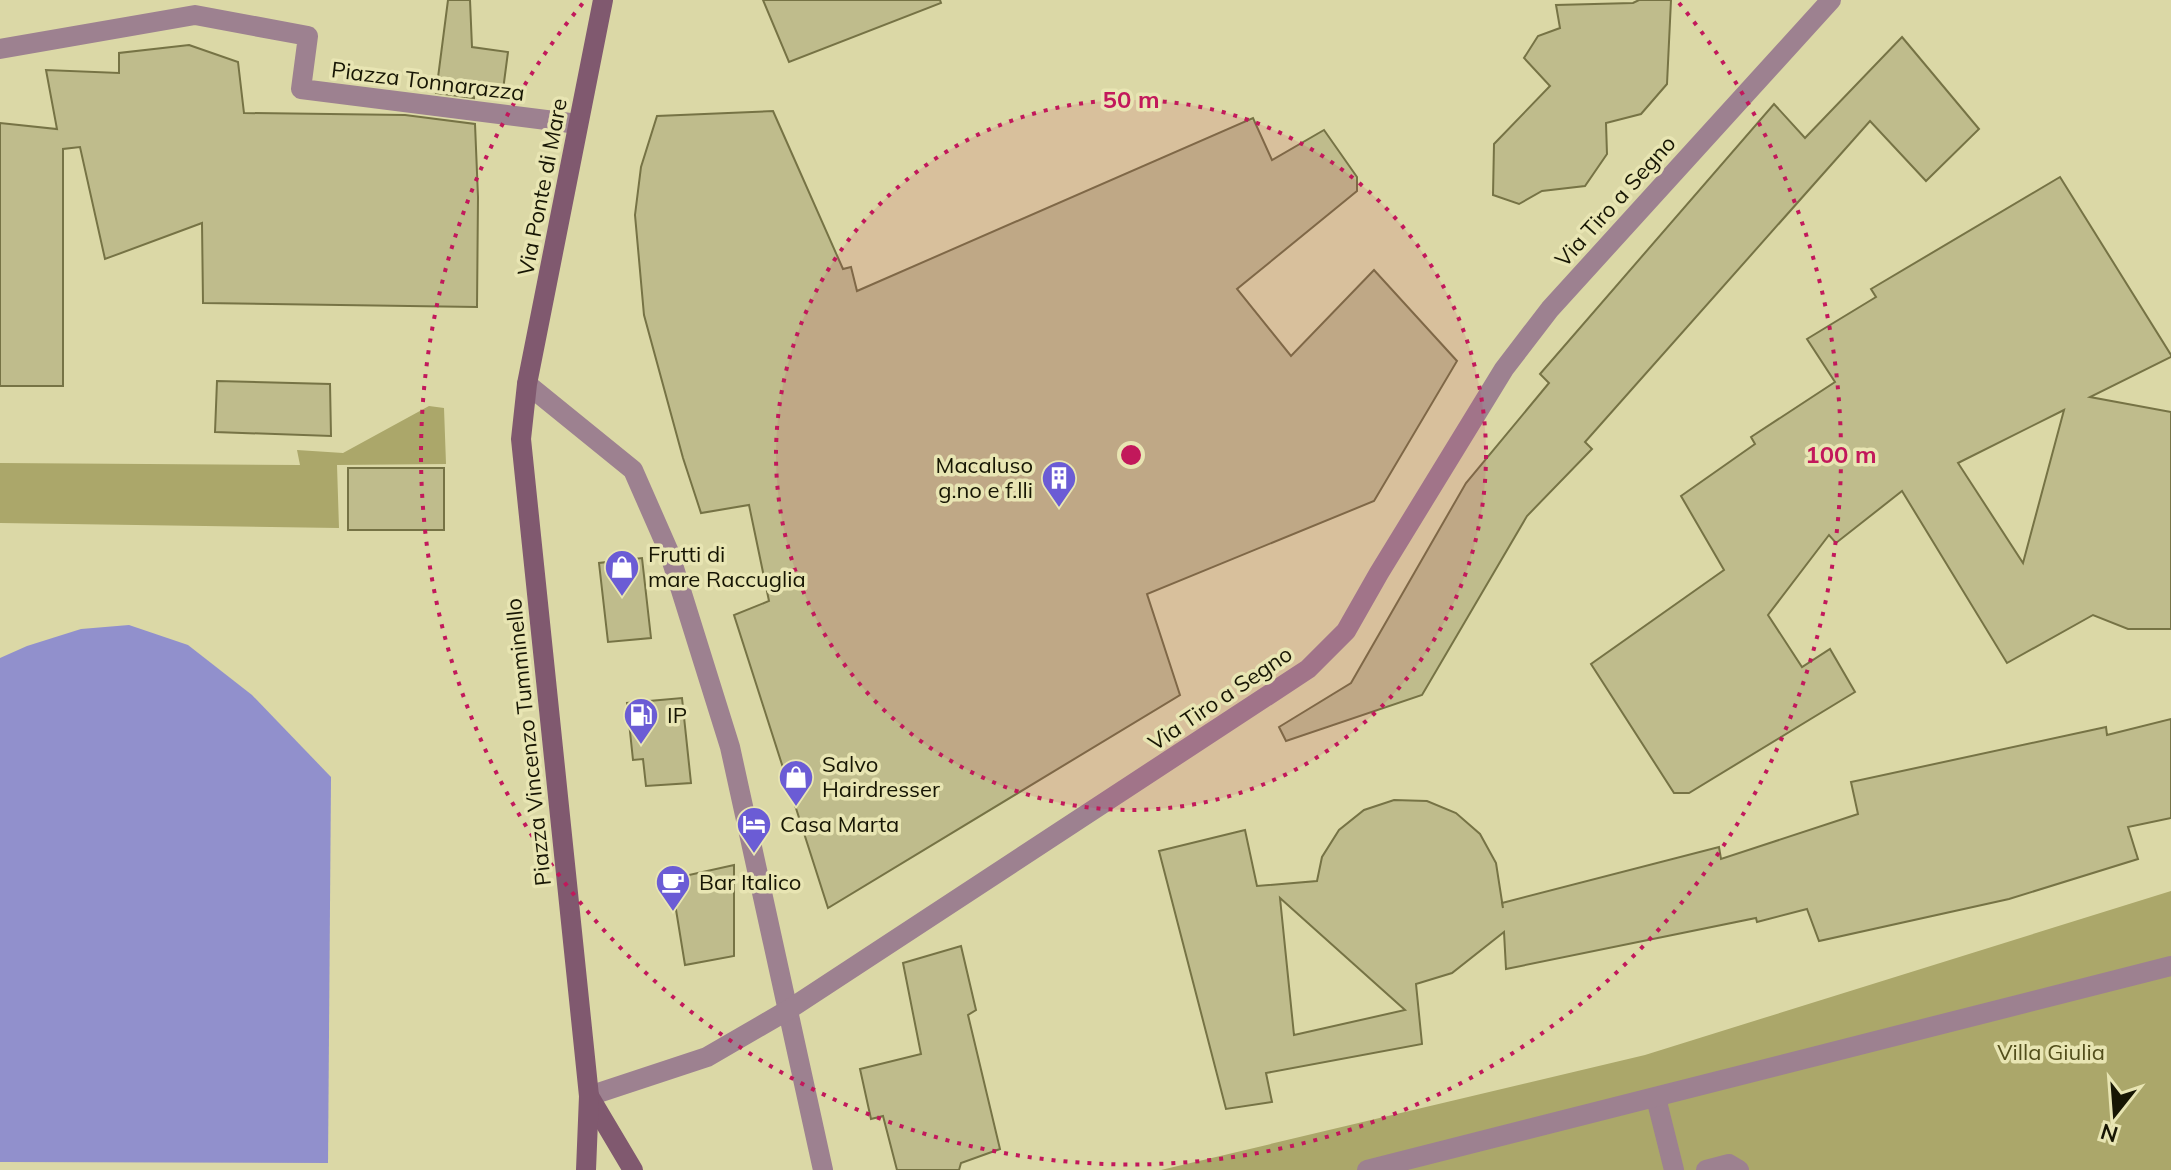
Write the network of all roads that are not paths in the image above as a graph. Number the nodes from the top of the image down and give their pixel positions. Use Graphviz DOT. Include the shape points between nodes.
graph roads {
  1 [pos="603,0"];
  2 [pos="1819,4"];
  3 [pos="0,49"];
  4 [pos="578,124"];
  5 [pos="527,384"];
  6 [pos="2171,966"];
  7 [pos="788,1010"];
  8 [pos="589,1096"];
  9 [pos="1656,1098"];
  10 [pos="586,1170"];
  11 [pos="633,1170"];
  12 [pos="823,1170"];
  13 [pos="1367,1170"];
  14 [pos="1674,1170"];
  15 [pos="1706,1170"];
  16 [pos="1739,1170"];
  1 -- 4 [label="main road, Via Ponte di Mare"];
  2 -- 7 [label="street, Via Tiro a Segno" via="1550,309 1504,369 1346,631 1308,669"];
  3 -- 4 [label="street, Piazza Tonnarazza" via="195,15 308,36 301,89"];
  4 -- 5 [label="main road, Via Ponte di Mare"];
  5 -- 7 [label="street" via="633,470 669,552 730,747"];
  5 -- 8 [label="main road, Piazza Vincenzo Tumminello" via="521,439"];
  6 -- 9 [label="street"];
  7 -- 8 [label="street, Via Tiro a Segno" via="707,1057"];
  7 -- 12 [label="street"];
  8 -- 10 [label="main road, Piazza Vincenzo Tumminello"];
  8 -- 11 [label="main road"];
  9 -- 13 [label="street"];
  9 -- 14 [label="street"];
  15 -- 16 [label="street" via="1729,1164"];
}
